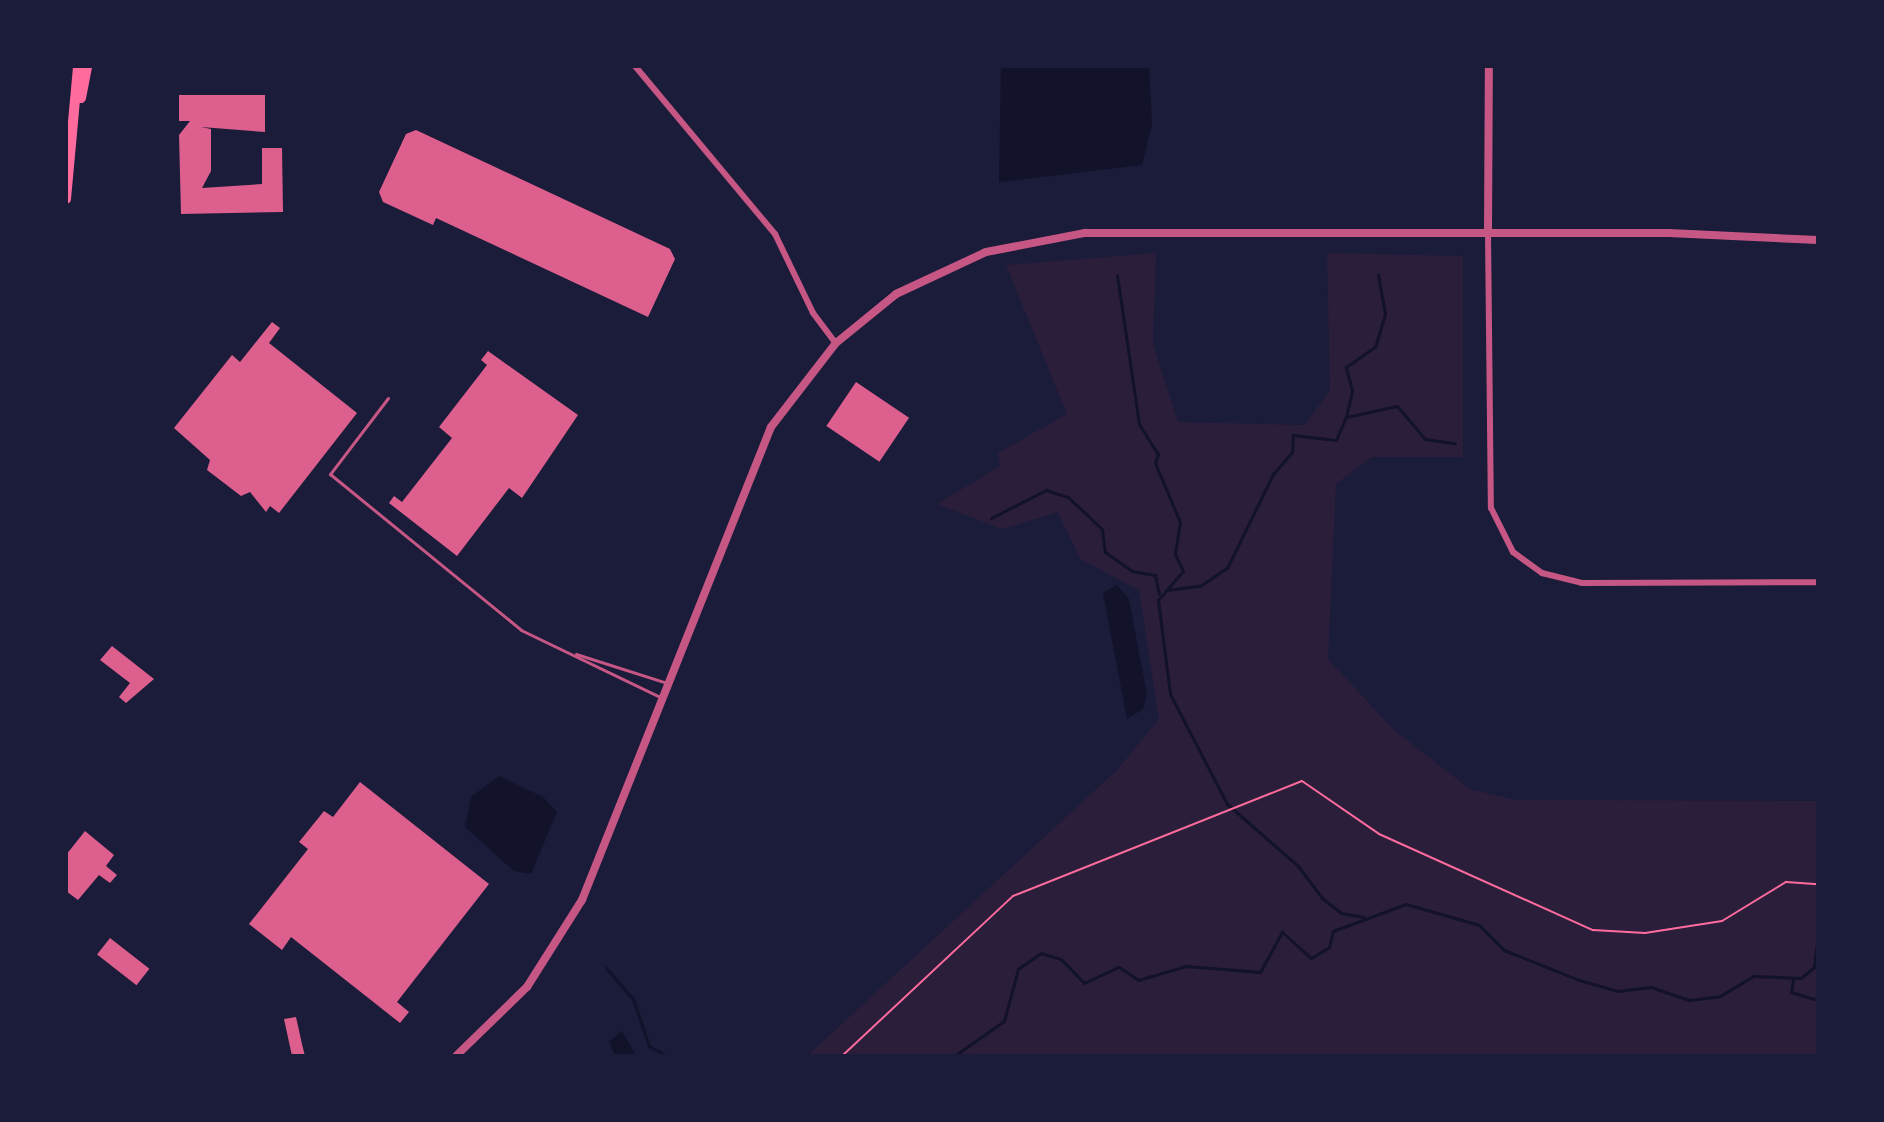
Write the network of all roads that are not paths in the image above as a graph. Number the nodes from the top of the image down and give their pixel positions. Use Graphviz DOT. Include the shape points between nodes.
graph roads {
  1 [pos="78,66"];
  2 [pos="87,66"];
  3 [pos="635,66"];
  4 [pos="1489,66"];
  5 [pos="70,155"];
  6 [pos="66,199"];
  7 [pos="1488,232"];
  8 [pos="1818,240"];
  9 [pos="836,343"];
  10 [pos="388,398"];
  11 [pos="1818,582"];
  12 [pos="572,654"];
  13 [pos="668,683"];
  14 [pos="662,698"];
  15 [pos="456,1056"];
  1 -- 5 [label="main road"];
  2 -- 5 [label="main road"];
  3 -- 9 [label="street" via="775,234 806,301"];
  4 -- 7 [label="street"];
  5 -- 6 [label="main road"];
  7 -- 8 [label="street"];
  7 -- 9 [label="street" via="1051,236 986,252 921,280"];
  7 -- 11 [label="street" via="1491,508 1513,552 1542,573 1582,583"];
  9 -- 13 [label="street" via="771,427"];
  10 -- 12 [label="lane" via="330,474 521,630"];
  12 -- 13 [label="lane"];
  12 -- 14 [label="lane"];
  13 -- 14 [label="street"];
  14 -- 15 [label="street" via="567,927 527,987"];
}
